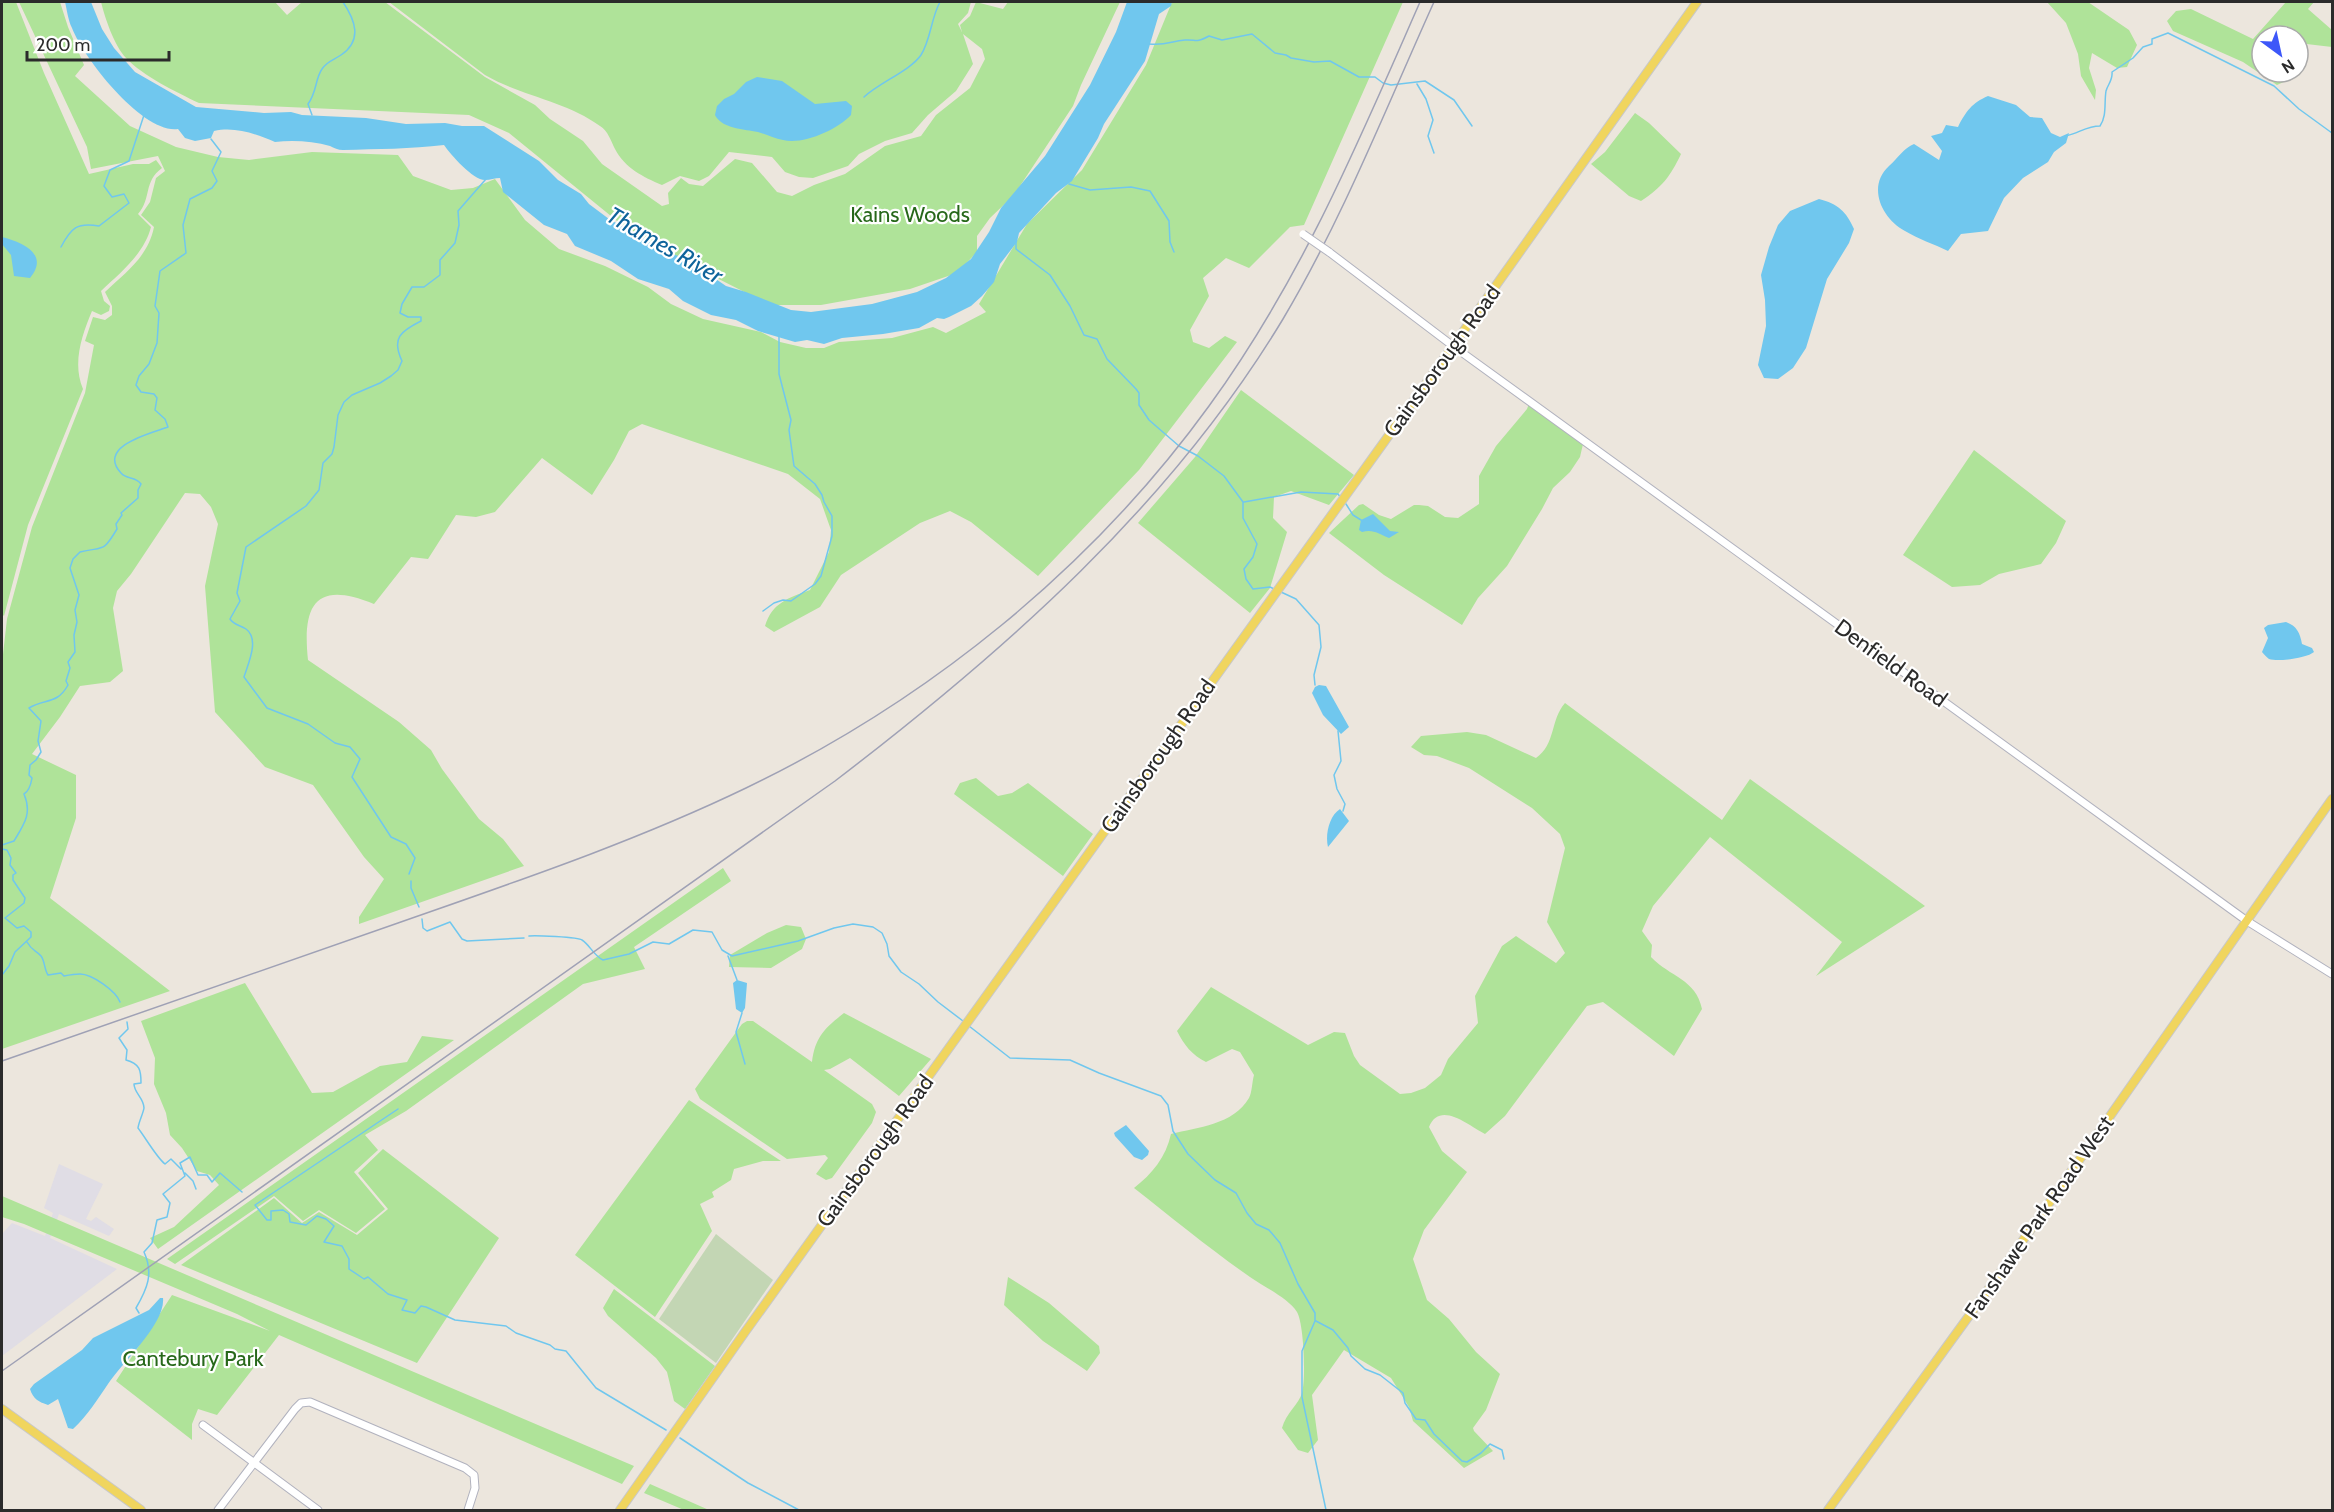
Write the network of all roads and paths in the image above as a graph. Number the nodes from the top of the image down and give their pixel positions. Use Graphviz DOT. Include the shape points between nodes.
graph roads {
  1 [pos="1697,2"];
  2 [pos="1296,230"];
  3 [pos="1453,346"];
  4 [pos="2332,799"];
  5 [pos="2247,921"];
  6 [pos="2332,974"];
  7 [pos="2,1409"];
  8 [pos="203,1425"];
  9 [pos="255,1463"];
  10 [pos="141,1510"];
  11 [pos="218,1510"];
  12 [pos="318,1510"];
  13 [pos="468,1510"];
  14 [pos="620,1510"];
  15 [pos="1828,1510"];
  1 -- 3 [label="main road, Gainsborough Road"];
  2 -- 3 [label="street, Denfield Road, bridge"];
  3 -- 5 [label="street, Denfield Road"];
  3 -- 14 [label="main road, Gainsborough Road"];
  4 -- 5 [label="main road, Fanshawe Park Road West"];
  5 -- 6 [label="street, Denfield Road"];
  5 -- 15 [label="main road, Fanshawe Park Road West"];
  7 -- 10 [label="main road"];
  8 -- 9 [label="street"];
  9 -- 11 [label="street"];
  9 -- 12 [label="street"];
  9 -- 13 [label="street" via="295,1409 310,1402 465,1468 474,1475 475,1488"];
}
